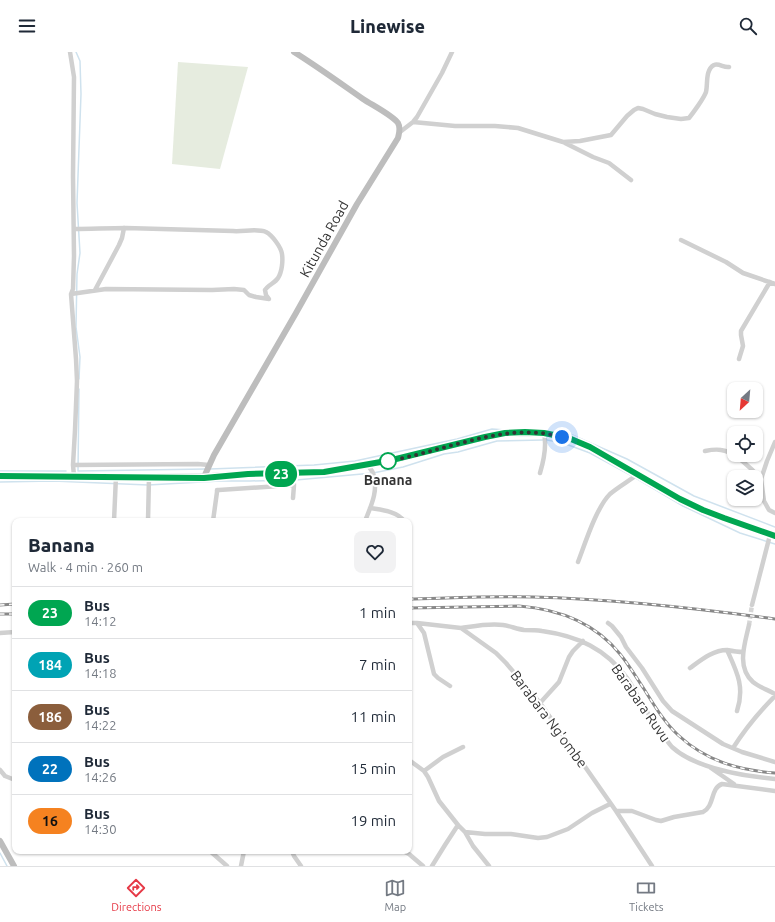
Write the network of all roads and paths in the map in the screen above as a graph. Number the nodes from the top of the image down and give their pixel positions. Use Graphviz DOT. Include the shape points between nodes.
graph roads {
  1 [pos="70,52"];
  2 [pos="294,52"];
  3 [pos="452,52"];
  4 [pos="729,67"];
  5 [pos="413,122"];
  6 [pos="400,132"];
  7 [pos="563,142"];
  8 [pos="631,180"];
  9 [pos="124,228"];
  10 [pos="74,229"];
  11 [pos="681,240"];
  12 [pos="770,282"];
  13 [pos="775,284"];
  14 [pos="95,290"];
  15 [pos="71,294"];
  16 [pos="739,359"];
  17 [pos="544,433"];
  18 [pos="775,442"];
  19 [pos="705,451"];
  20 [pos="73,465"];
  21 [pos="209,465"];
  22 [pos="368,465"];
  23 [pos="754,470"];
  24 [pos="293,473"];
  25 [pos="540,473"];
  26 [pos="763,473"];
  27 [pos="638,474"];
  28 [pos="0,476"];
  29 [pos="74,476"];
  30 [pos="116,476"];
  31 [pos="149,477"];
  32 [pos="204,478"];
  33 [pos="294,485"];
  34 [pos="763,494"];
  35 [pos="293,498"];
  36 [pos="370,508"];
  37 [pos="775,513"];
  38 [pos="114,518"];
  39 [pos="148,518"];
  40 [pos="213,518"];
  41 [pos="366,518"];
  42 [pos="402,518"];
  43 [pos="773,535"];
  44 [pos="578,562"];
  45 [pos="752,605"];
  46 [pos="412,623"];
  47 [pos="417,623"];
  48 [pos="608,623"];
  49 [pos="749,625"];
  50 [pos="461,628"];
  51 [pos="12,632"];
  52 [pos="0,633"];
  53 [pos="583,641"];
  54 [pos="727,650"];
  55 [pos="743,652"];
  56 [pos="690,668"];
  57 [pos="450,686"];
  58 [pos="775,695"];
  59 [pos="540,703"];
  60 [pos="737,710"];
  61 [pos="463,747"];
  62 [pos="733,748"];
  63 [pos="412,762"];
  64 [pos="775,762"];
  65 [pos="710,767"];
  66 [pos="0,770"];
  67 [pos="424,771"];
  68 [pos="12,779"];
  69 [pos="775,779"];
  70 [pos="736,785"];
  71 [pos="775,790"];
  72 [pos="610,804"];
  73 [pos="616,811"];
  74 [pos="458,825"];
  75 [pos="465,832"];
  76 [pos="0,841"];
  77 [pos="213,854"];
  78 [pos="243,854"];
  79 [pos="293,854"];
  80 [pos="409,854"];
  81 [pos="14,866"];
  82 [pos="227,866"];
  83 [pos="241,866"];
  84 [pos="301,866"];
  85 [pos="423,866"];
  86 [pos="432,866"];
  87 [pos="489,866"];
  88 [pos="652,866"];
  1 -- 10 [label="street" via="74,78"];
  2 -- 6 [label="street" via="390,116 400,126"];
  3 -- 5 [label="street"];
  4 -- 7 [label="street" via="720,64 711,68 706,91 689,118 667,117 638,108 627,116 611,135"];
  5 -- 6 [label="street"];
  5 -- 7 [label="street" via="518,128"];
  6 -- 21 [label="street, Kitunda Road"];
  7 -- 8 [label="street" via="608,164"];
  9 -- 10 [label="street"];
  9 -- 14 [label="street" via="119,245"];
  9 -- 14 [label="street" via="266,232 278,244 282,253 281,272 278,279 265,290 269,298 256,297 244,290 234,289"];
  10 -- 15 [label="street"];
  11 -- 12 [label="street" via="743,273"];
  12 -- 13 [label="street"];
  12 -- 16 [label="street" via="741,331 743,346"];
  14 -- 15 [label="street"];
  15 -- 20 [label="street" via="77,381"];
  17 -- 22 [label="main road" via="505,433"];
  17 -- 25 [label="street" via="545,456"];
  17 -- 27 [label="main road" via="571,439 590,447"];
  18 -- 26 [label="street"];
  19 -- 23 [label="street" via="729,452"];
  20 -- 21 [label="street"];
  20 -- 29 [label="street"];
  21 -- 32 [label="street, Kitunda Road"];
  22 -- 24 [label="main road" via="324,472"];
  22 -- 36 [label="street" via="373,473 376,488"];
  24 -- 32 [label="main road"];
  24 -- 33 [label="street"];
  27 -- 43 [label="main road" via="703,510"];
  27 -- 44 [label="street" via="612,492 604,501"];
  28 -- 29 [label="main road"];
  29 -- 30 [label="main road"];
  30 -- 31 [label="main road"];
  30 -- 38 [label="street"];
  31 -- 32 [label="main road"];
  31 -- 39 [label="street"];
  33 -- 35 [label="street"];
  33 -- 40 [label="street" via="218,490"];
  34 -- 37 [label="street" via="769,510"];
  36 -- 41 [label="street"];
  36 -- 42 [label="street" via="396,514"];
  43 -- 45 [label="street"];
  46 -- 47 [label="street"];
  47 -- 50 [label="street"];
  47 -- 57 [label="street" via="424,633 434,674"];
  48 -- 62 [label="street" via="621,637 672,712"];
  49 -- 55 [label="street"];
  50 -- 53 [label="street, Barabara Ruvu" via="485,624 502,625 548,632"];
  50 -- 59 [label="street, Barabara Ng'ombe" via="501,658"];
  51 -- 52 [label="street"];
  53 -- 59 [label="street" via="569,657 559,682"];
  53 -- 65 [label="street, Barabara Ruvu" via="602,652 620,669 671,746 692,760"];
  54 -- 55 [label="street"];
  54 -- 56 [label="street" via="715,653"];
  54 -- 60 [label="street" via="740,687"];
  55 -- 58 [label="street" via="747,676"];
  58 -- 62 [label="street" via="746,728"];
  59 -- 72 [label="street, Barabara Ng'ombe"];
  61 -- 67 [label="street"];
  62 -- 64 [label="street"];
  63 -- 67 [label="street"];
  65 -- 69 [label="street, Barabara Ruvu"];
  65 -- 70 [label="street"];
  66 -- 68 [label="street"];
  67 -- 74 [label="street" via="439,801"];
  70 -- 71 [label="street"];
  70 -- 73 [label="street" via="719,785 710,807 703,812 662,821 632,811"];
  72 -- 73 [label="street, Barabara Ng'ombe"];
  72 -- 75 [label="street" via="568,829 547,837"];
  73 -- 88 [label="street, Barabara Ng'ombe"];
  74 -- 75 [label="street"];
  74 -- 86 [label="street"];
  75 -- 87 [label="street"];
  76 -- 81 [label="street"];
  77 -- 82 [label="street"];
  78 -- 83 [label="street"];
  79 -- 84 [label="street"];
  80 -- 85 [label="street"];
}
